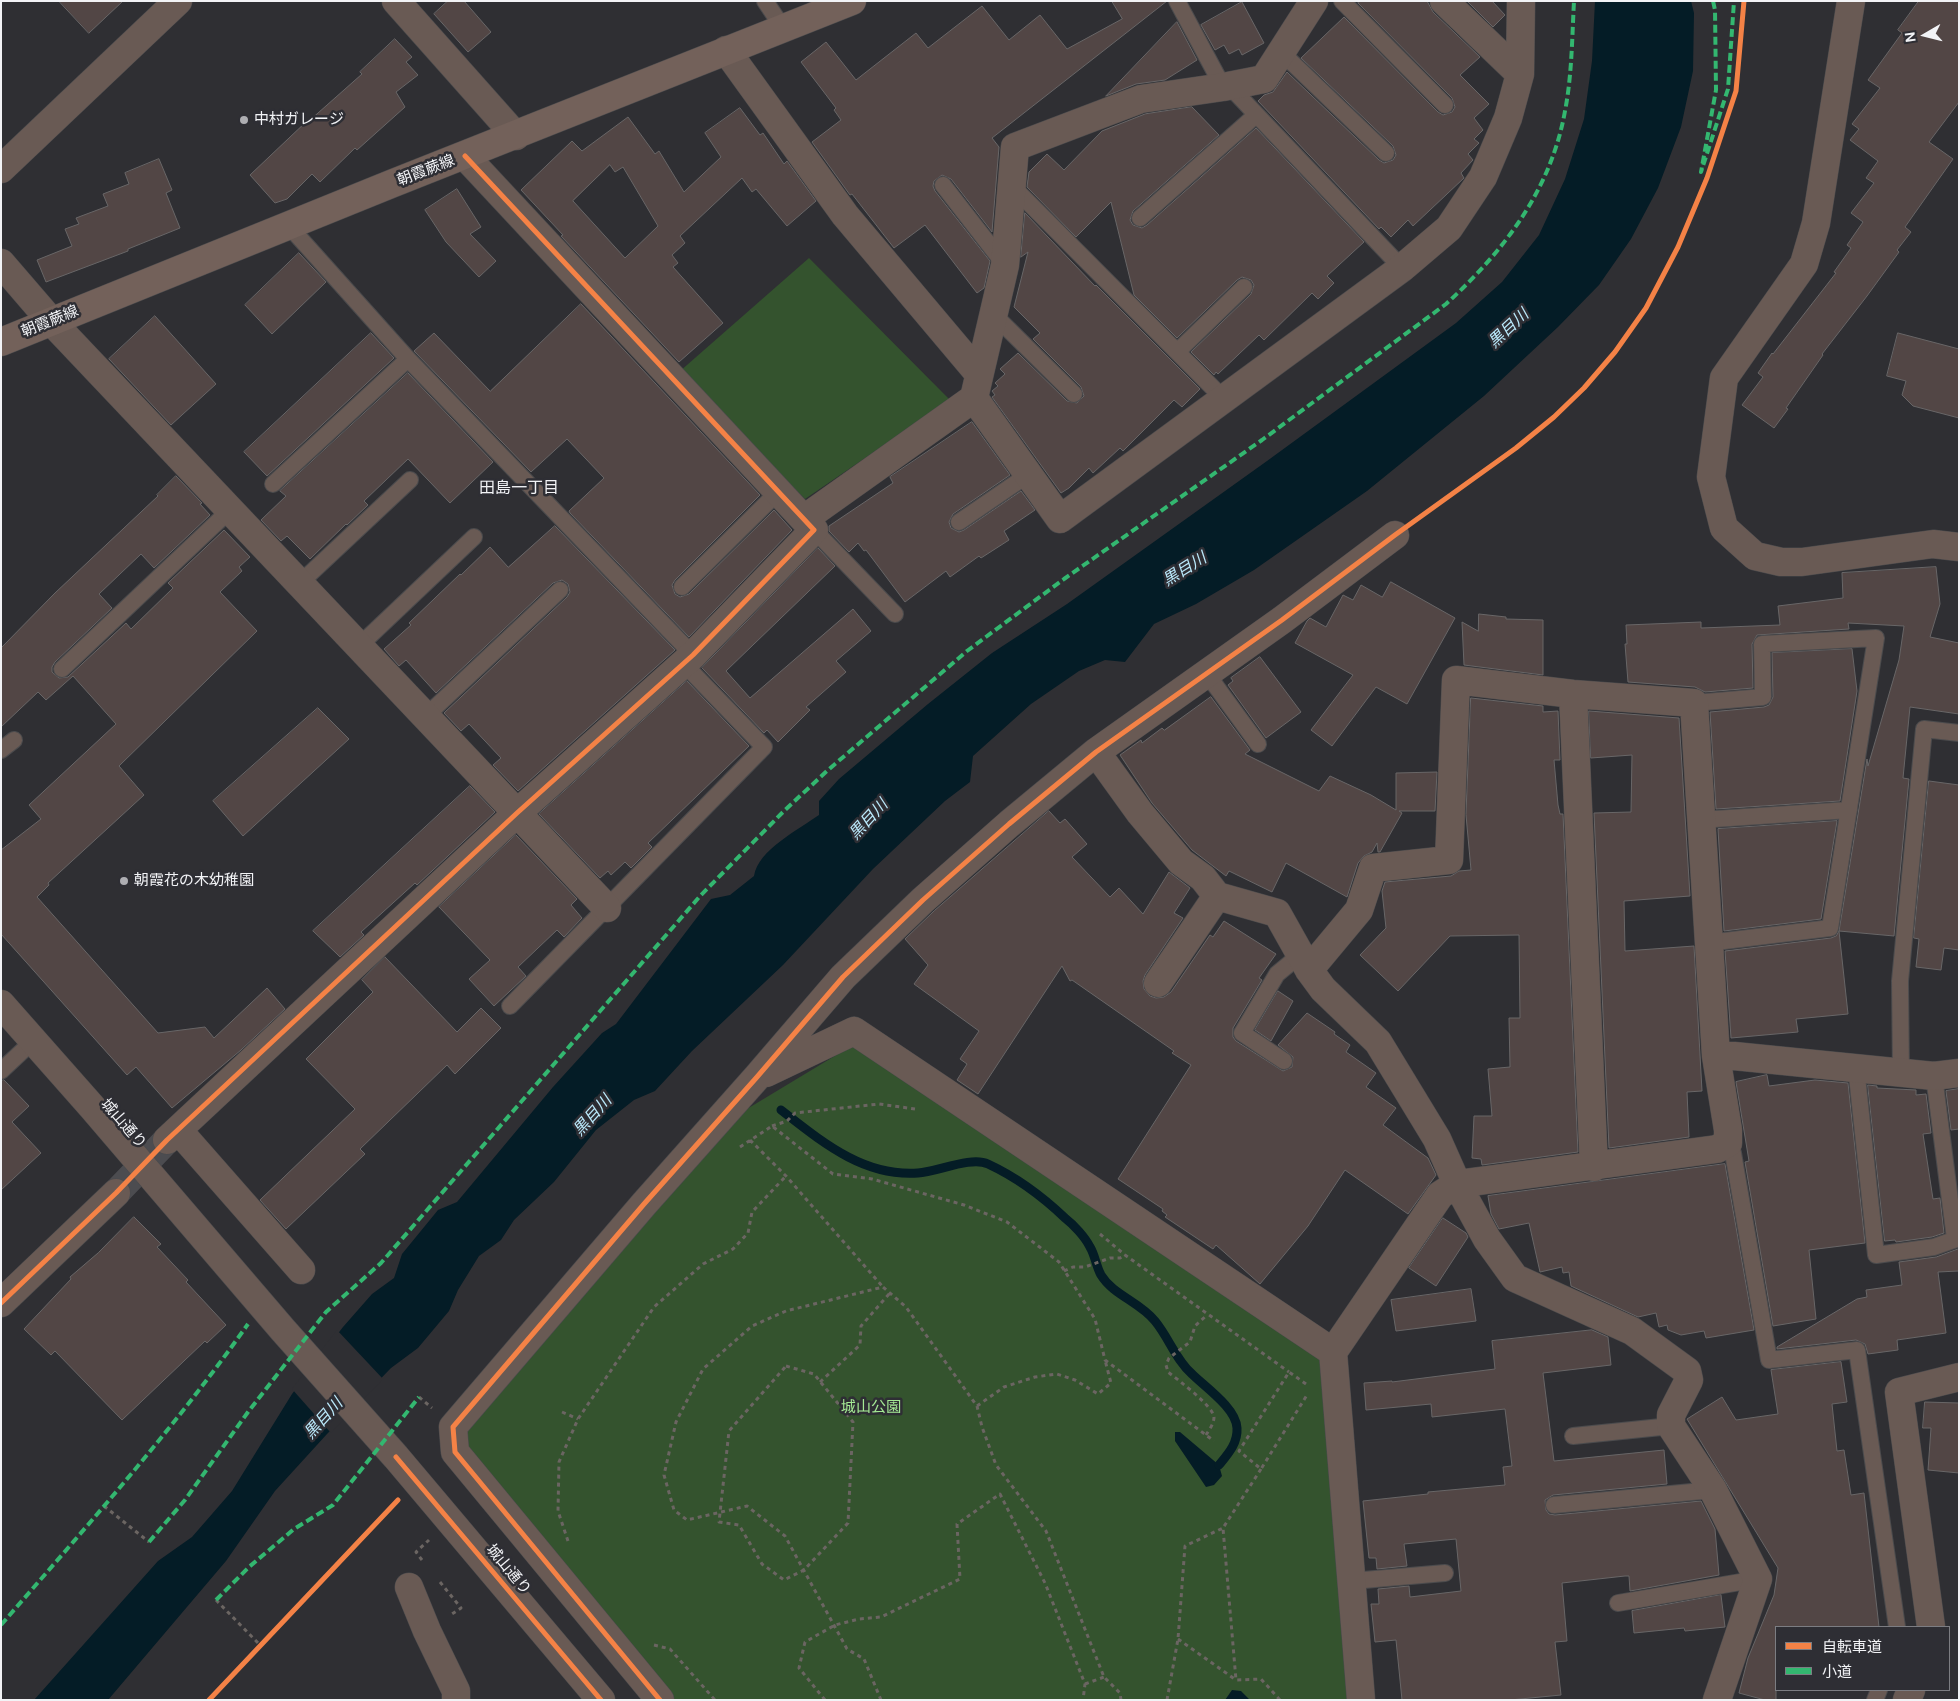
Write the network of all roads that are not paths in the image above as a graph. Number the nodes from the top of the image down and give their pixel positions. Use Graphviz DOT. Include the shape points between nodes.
graph roads {
  1 [pos="178,1"];
  2 [pos="396,1"];
  3 [pos="765,1"];
  4 [pos="852,1"];
  5 [pos="1177,1"];
  6 [pos="1314,1"];
  7 [pos="1342,1"];
  8 [pos="1444,1"];
  9 [pos="1521,1"];
  10 [pos="1851,1"];
  11 [pos="783,28"];
  12 [pos="726,50"];
  13 [pos="1281,52"];
  14 [pos="1520,74"];
  15 [pos="1223,87"];
  16 [pos="1445,104"];
  17 [pos="1256,115"];
  18 [pos="516,136"];
  19 [pos="1386,153"];
  20 [pos="465,156"];
  21 [pos="1,169"];
  22 [pos="943,185"];
  23 [pos="1011,185"];
  24 [pos="1140,218"];
  25 [pos="288,225"];
  26 [pos="1,264"];
  27 [pos="1005,265"];
  28 [pos="1402,268"];
  29 [pos="1244,287"];
  30 [pos="994,315"];
  31 [pos="51,321"];
  32 [pos="1,342"];
  33 [pos="1177,352"];
  34 [pos="408,358"];
  35 [pos="976,386"];
  36 [pos="1074,394"];
  37 [pos="1224,400"];
  38 [pos="1029,474"];
  39 [pos="410,480"];
  40 [pos="273,484"];
  41 [pos="778,492"];
  42 [pos="230,510"];
  43 [pos="959,522"];
  44 [pos="809,524"];
  45 [pos="1395,535"];
  46 [pos="474,537"];
  47 [pos="1959,547"];
  48 [pos="300,583"];
  49 [pos="682,587"];
  50 [pos="560,590"];
  51 [pos="895,614"];
  52 [pos="359,646"];
  53 [pos="688,659"];
  54 [pos="62,669"];
  55 [pos="1207,674"];
  56 [pos="1573,694"];
  57 [pos="1694,703"];
  58 [pos="426,716"];
  59 [pos="1959,733"];
  60 [pos="1258,744"];
  61 [pos="1096,752"];
  62 [pos="1849,810"];
  63 [pos="517,812"];
  64 [pos="1700,820"];
  65 [pos="1218,896"];
  66 [pos="607,908"];
  67 [pos="1708,943"];
  68 [pos="1305,962"];
  69 [pos="1158,983"];
  70 [pos="1,1004"];
  71 [pos="510,1006"];
  72 [pos="33,1041"];
  73 [pos="1716,1056"];
  74 [pos="1284,1061"];
  75 [pos="1856,1068"];
  76 [pos="1,1071"];
  77 [pos="1901,1074"];
  78 [pos="1946,1074"];
  79 [pos="757,1077"];
  80 [pos="1728,1143"];
  81 [pos="1594,1167"];
  82 [pos="1457,1184"];
  83 [pos="116,1193"];
  84 [pos="1957,1238"];
  85 [pos="301,1270"];
  86 [pos="1,1303"];
  87 [pos="1334,1352"];
  88 [pos="1959,1377"];
  89 [pos="1671,1426"];
  90 [pos="1573,1436"];
  91 [pos="1712,1490"];
  92 [pos="1554,1505"];
  93 [pos="1445,1572"];
  94 [pos="1758,1579"];
  95 [pos="1352,1581"];
  96 [pos="409,1587"];
  97 [pos="1618,1603"];
  98 [pos="1897,1626"];
  99 [pos="1931,1626"];
  100 [pos="456,1700"];
  101 [pos="601,1700"];
  102 [pos="660,1700"];
  103 [pos="1361,1700"];
  104 [pos="1717,1700"];
  1 -- 21 [label="street"];
  2 -- 18 [label="street"];
  3 -- 11 [label="lane"];
  4 -- 11 [label="main road, 朝霞蕨線"];
  5 -- 15 [label="lane"];
  6 -- 13 [label="street"];
  7 -- 16 [label="lane"];
  8 -- 14 [label="street"];
  9 -- 14 [label="street"];
  10 -- 47 [label="street" via="1816,223 1804,264 1724,378 1711,477 1724,528 1755,556 1781,562 1802,562 1933,544"];
  11 -- 12 [label="main road, 朝霞蕨線"];
  12 -- 18 [label="main road, 朝霞蕨線"];
  12 -- 35 [label="street" via="845,215"];
  13 -- 15 [label="street" via="1264,79"];
  13 -- 19 [label="lane"];
  14 -- 28 [label="street" via="1508,118 1483,177 1448,228"];
  15 -- 17 [label="lane" via="1236,93"];
  15 -- 23 [label="street" via="1141,99 1015,148"];
  17 -- 24 [label="lane"];
  17 -- 28 [label="lane"];
  18 -- 20 [label="main road, 朝霞蕨線"];
  20 -- 25 [label="main road, 朝霞蕨線"];
  20 -- 41 [label="street"];
  22 -- 27 [label="lane"];
  23 -- 27 [label="street"];
  23 -- 33 [label="lane"];
  25 -- 31 [label="main road, 朝霞蕨線"];
  25 -- 34 [label="lane"];
  26 -- 31 [label="street"];
  27 -- 30 [label="street"];
  28 -- 37 [label="street"];
  29 -- 33 [label="lane"];
  30 -- 35 [label="street"];
  30 -- 36 [label="lane"];
  31 -- 32 [label="main road, 朝霞蕨線"];
  31 -- 42 [label="street"];
  33 -- 37 [label="lane"];
  34 -- 40 [label="lane"];
  34 -- 53 [label="lane"];
  35 -- 38 [label="street"];
  35 -- 44 [label="street"];
  37 -- 38 [label="street" via="1060,519"];
  38 -- 43 [label="lane"];
  39 -- 48 [label="lane"];
  41 -- 44 [label="street"];
  41 -- 49 [label="lane"];
  42 -- 48 [label="street"];
  42 -- 54 [label="lane"];
  44 -- 51 [label="lane"];
  44 -- 53 [label="street"];
  45 -- 55 [label="street"];
  46 -- 52 [label="lane"];
  48 -- 52 [label="street"];
  50 -- 58 [label="lane"];
  52 -- 58 [label="street"];
  53 -- 63 [label="street"];
  53 -- 66 [label="lane" via="764,747"];
  55 -- 60 [label="lane"];
  55 -- 61 [label="street"];
  56 -- 57 [label="street"];
  56 -- 68 [label="street" via="1456,680 1449,860 1372,868 1359,910"];
  56 -- 81 [label="street"];
  57 -- 62 [label="lane" via="1763,698 1762,644 1876,638"];
  57 -- 64 [label="street"];
  58 -- 63 [label="street"];
  59 -- 77 [label="lane" via="1924,729 1900,980"];
  61 -- 65 [label="street" via="1181,862 1204,878"];
  61 -- 79 [label="street" via="923,900 843,977"];
  62 -- 64 [label="lane"];
  62 -- 67 [label="lane" via="1830,928"];
  63 -- 66 [label="street"];
  63 -- 85 [label="street" via="172,1136"];
  64 -- 67 [label="street"];
  65 -- 68 [label="street" via="1277,913"];
  65 -- 69 [label="street"];
  66 -- 71 [label="lane"];
  67 -- 73 [label="street"];
  68 -- 74 [label="lane" via="1277,974 1242,1033"];
  68 -- 82 [label="street" via="1323,988 1378,1042 1438,1139"];
  70 -- 72 [label="street, 城山通り"];
  72 -- 76 [label="lane"];
  72 -- 101 [label="street, 城山通り" via="396,1457"];
  73 -- 75 [label="street"];
  73 -- 80 [label="street"];
  75 -- 77 [label="street"];
  75 -- 84 [label="lane" via="1876,1255 1934,1247"];
  77 -- 78 [label="street"];
  78 -- 84 [label="lane"];
  79 -- 87 [label="street" via="854,1031"];
  79 -- 102 [label="street" via="453,1427 454,1452"];
  80 -- 81 [label="street" via="1717,1149"];
  80 -- 98 [label="lane" via="1733,1153 1769,1360 1857,1350"];
  81 -- 82 [label="street"];
  82 -- 87 [label="street" via="1440,1195"];
  82 -- 89 [label="street" via="1487,1240 1515,1278 1632,1331 1687,1370 1689,1380 1671,1414"];
  83 -- 86 [label="street"];
  87 -- 95 [label="street"];
  88 -- 99 [label="street" via="1899,1392"];
  89 -- 90 [label="lane"];
  89 -- 91 [label="street"];
  91 -- 92 [label="lane"];
  91 -- 94 [label="street"];
  93 -- 95 [label="lane"];
  94 -- 97 [label="lane"];
  94 -- 104 [label="street"];
  95 -- 103 [label="street"];
  96 -- 100 [label="street" via="456,1691"];
}
